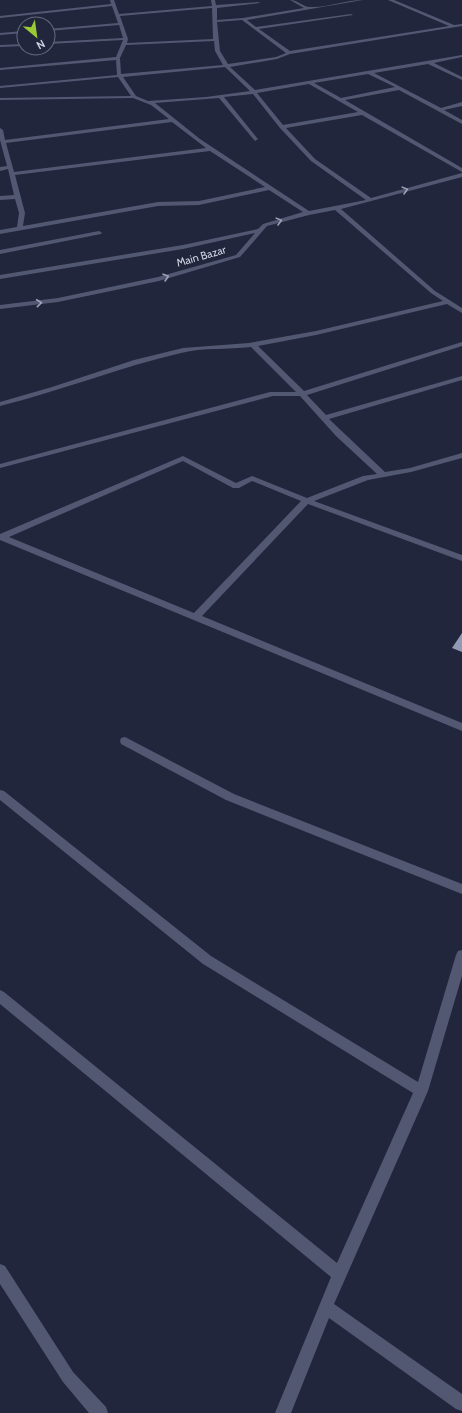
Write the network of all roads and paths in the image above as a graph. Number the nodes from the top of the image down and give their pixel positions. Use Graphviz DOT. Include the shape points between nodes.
graph roads {
  1 [pos="213,0"];
  2 [pos="292,0"];
  3 [pos="361,0"];
  4 [pos="390,0"];
  5 [pos="113,3"];
  6 [pos="258,3"];
  7 [pos="215,7"];
  8 [pos="308,9"];
  9 [pos="118,15"];
  10 [pos="351,15"];
  11 [pos="0,18"];
  12 [pos="243,19"];
  13 [pos="215,20"];
  14 [pos="121,24"];
  15 [pos="462,25"];
  16 [pos="453,26"];
  17 [pos="255,28"];
  18 [pos="56,29"];
  19 [pos="16,33"];
  20 [pos="0,34"];
  21 [pos="216,40"];
  22 [pos="125,42"];
  23 [pos="56,43"];
  24 [pos="16,45"];
  25 [pos="0,46"];
  26 [pos="289,53"];
  27 [pos="462,56"];
  28 [pos="118,58"];
  29 [pos="428,62"];
  30 [pos="226,66"];
  31 [pos="0,70"];
  32 [pos="368,72"];
  33 [pos="119,75"];
  34 [pos="462,79"];
  35 [pos="309,82"];
  36 [pos="0,87"];
  37 [pos="400,88"];
  38 [pos="254,92"];
  39 [pos="134,96"];
  40 [pos="220,96"];
  41 [pos="0,100"];
  42 [pos="339,100"];
  43 [pos="148,102"];
  44 [pos="462,104"];
  45 [pos="440,110"];
  46 [pos="362,112"];
  47 [pos="172,120"];
  48 [pos="462,122"];
  49 [pos="282,127"];
  50 [pos="0,130"];
  51 [pos="256,139"];
  52 [pos="3,144"];
  53 [pos="211,149"];
  54 [pos="10,167"];
  55 [pos="0,169"];
  56 [pos="462,170"];
  57 [pos="12,174"];
  58 [pos="462,175"];
  59 [pos="269,188"];
  60 [pos="18,197"];
  61 [pos="0,198"];
  62 [pos="370,200"];
  63 [pos="336,208"];
  64 [pos="308,213"];
  65 [pos="20,228"];
  66 [pos="261,230"];
  67 [pos="0,232"];
  68 [pos="99,233"];
  69 [pos="0,252"];
  70 [pos="0,278"];
  71 [pos="448,302"];
  72 [pos="0,307"];
  73 [pos="462,311"];
  74 [pos="253,344"];
  75 [pos="462,344"];
  76 [pos="462,378"];
  77 [pos="302,394"];
  78 [pos="0,404"];
  79 [pos="325,418"];
  80 [pos="462,455"];
  81 [pos="0,466"];
  82 [pos="383,475"];
  83 [pos="306,501"];
  84 [pos="1,537"];
  85 [pos="462,558"];
  86 [pos="196,617"];
  87 [pos="462,727"];
  88 [pos="125,741"];
  89 [pos="0,794"];
  90 [pos="462,889"];
  91 [pos="462,955"];
  92 [pos="0,996"];
  93 [pos="421,1091"];
  94 [pos="0,1271"];
  95 [pos="338,1274"];
  96 [pos="326,1307"];
  97 [pos="462,1402"];
  98 [pos="100,1413"];
  99 [pos="283,1413"];
  1 -- 7 [label="street"];
  2 -- 8 [label="street"];
  3 -- 8 [label="street"];
  4 -- 16 [label="street"];
  5 -- 9 [label="street"];
  5 -- 11 [label="street"];
  6 -- 7 [label="street"];
  7 -- 9 [label="street"];
  7 -- 13 [label="street"];
  8 -- 12 [label="street"];
  9 -- 14 [label="street"];
  10 -- 17 [label="street"];
  12 -- 13 [label="street"];
  12 -- 17 [label="street"];
  13 -- 21 [label="street"];
  14 -- 18 [label="street"];
  14 -- 22 [label="street"];
  15 -- 16 [label="street"];
  16 -- 26 [label="street"];
  17 -- 26 [label="street"];
  19 -- 20 [label="street"];
  21 -- 22 [label="street"];
  21 -- 30 [label="street" via="220,57"];
  22 -- 23 [label="street"];
  22 -- 28 [label="street"];
  24 -- 25 [label="street"];
  26 -- 30 [label="street" via="277,58"];
  27 -- 29 [label="street"];
  28 -- 31 [label="street"];
  28 -- 33 [label="street"];
  29 -- 32 [label="street"];
  29 -- 34 [label="street"];
  30 -- 33 [label="street"];
  30 -- 38 [label="street"];
  32 -- 35 [label="street"];
  32 -- 37 [label="street"];
  33 -- 36 [label="street"];
  33 -- 39 [label="street"];
  35 -- 38 [label="street"];
  35 -- 42 [label="street"];
  37 -- 42 [label="street"];
  37 -- 45 [label="street"];
  38 -- 40 [label="street"];
  38 -- 49 [label="street"];
  39 -- 41 [label="street"];
  39 -- 43 [label="street"];
  40 -- 43 [label="street"];
  40 -- 51 [label="street"];
  42 -- 46 [label="street"];
  43 -- 47 [label="street"];
  44 -- 45 [label="street"];
  45 -- 48 [label="street"];
  46 -- 49 [label="street"];
  46 -- 56 [label="street"];
  47 -- 52 [label="street"];
  47 -- 53 [label="street"];
  49 -- 62 [label="street" via="313,160"];
  50 -- 52 [label="street"];
  52 -- 54 [label="street"];
  53 -- 57 [label="street"];
  53 -- 59 [label="street"];
  54 -- 55 [label="street"];
  54 -- 57 [label="street"];
  57 -- 60 [label="street"];
  62 -- 58 [label="street, Main Bazar, one-way"];
  59 -- 64 [label="street"];
  59 -- 65 [label="street" via="200,203 158,204"];
  60 -- 61 [label="street"];
  60 -- 65 [label="street" via="22,213"];
  62 -- 63 [label="street, Main Bazar"];
  63 -- 64 [label="street, Main Bazar"];
  63 -- 71 [label="street"];
  66 -- 64 [label="street, Main Bazar, one-way" via="265,225"];
  65 -- 67 [label="street"];
  66 -- 70 [label="street" via="183,247"];
  72 -- 66 [label="street, Main Bazar, one-way" via="58,300 159,279 238,256"];
  68 -- 69 [label="street"];
  71 -- 73 [label="street"];
  71 -- 74 [label="street" via="316,333"];
  74 -- 77 [label="street"];
  74 -- 78 [label="street" via="183,350"];
  75 -- 77 [label="street"];
  76 -- 79 [label="street"];
  77 -- 79 [label="street"];
  77 -- 81 [label="street" via="273,394"];
  79 -- 82 [label="street"];
  80 -- 82 [label="street" via="411,470"];
  82 -- 83 [label="street" via="366,478"];
  83 -- 84 [label="street" via="252,478 236,486 183,458"];
  83 -- 85 [label="street"];
  83 -- 86 [label="street"];
  84 -- 86 [label="street"];
  86 -- 87 [label="street"];
  88 -- 90 [label="street" via="230,797"];
  89 -- 93 [label="street" via="207,960"];
  91 -- 93 [label="street"];
  92 -- 95 [label="street"];
  93 -- 95 [label="street"];
  94 -- 98 [label="street" via="68,1377"];
  95 -- 96 [label="street"];
  96 -- 97 [label="street"];
  96 -- 99 [label="street"];
}
